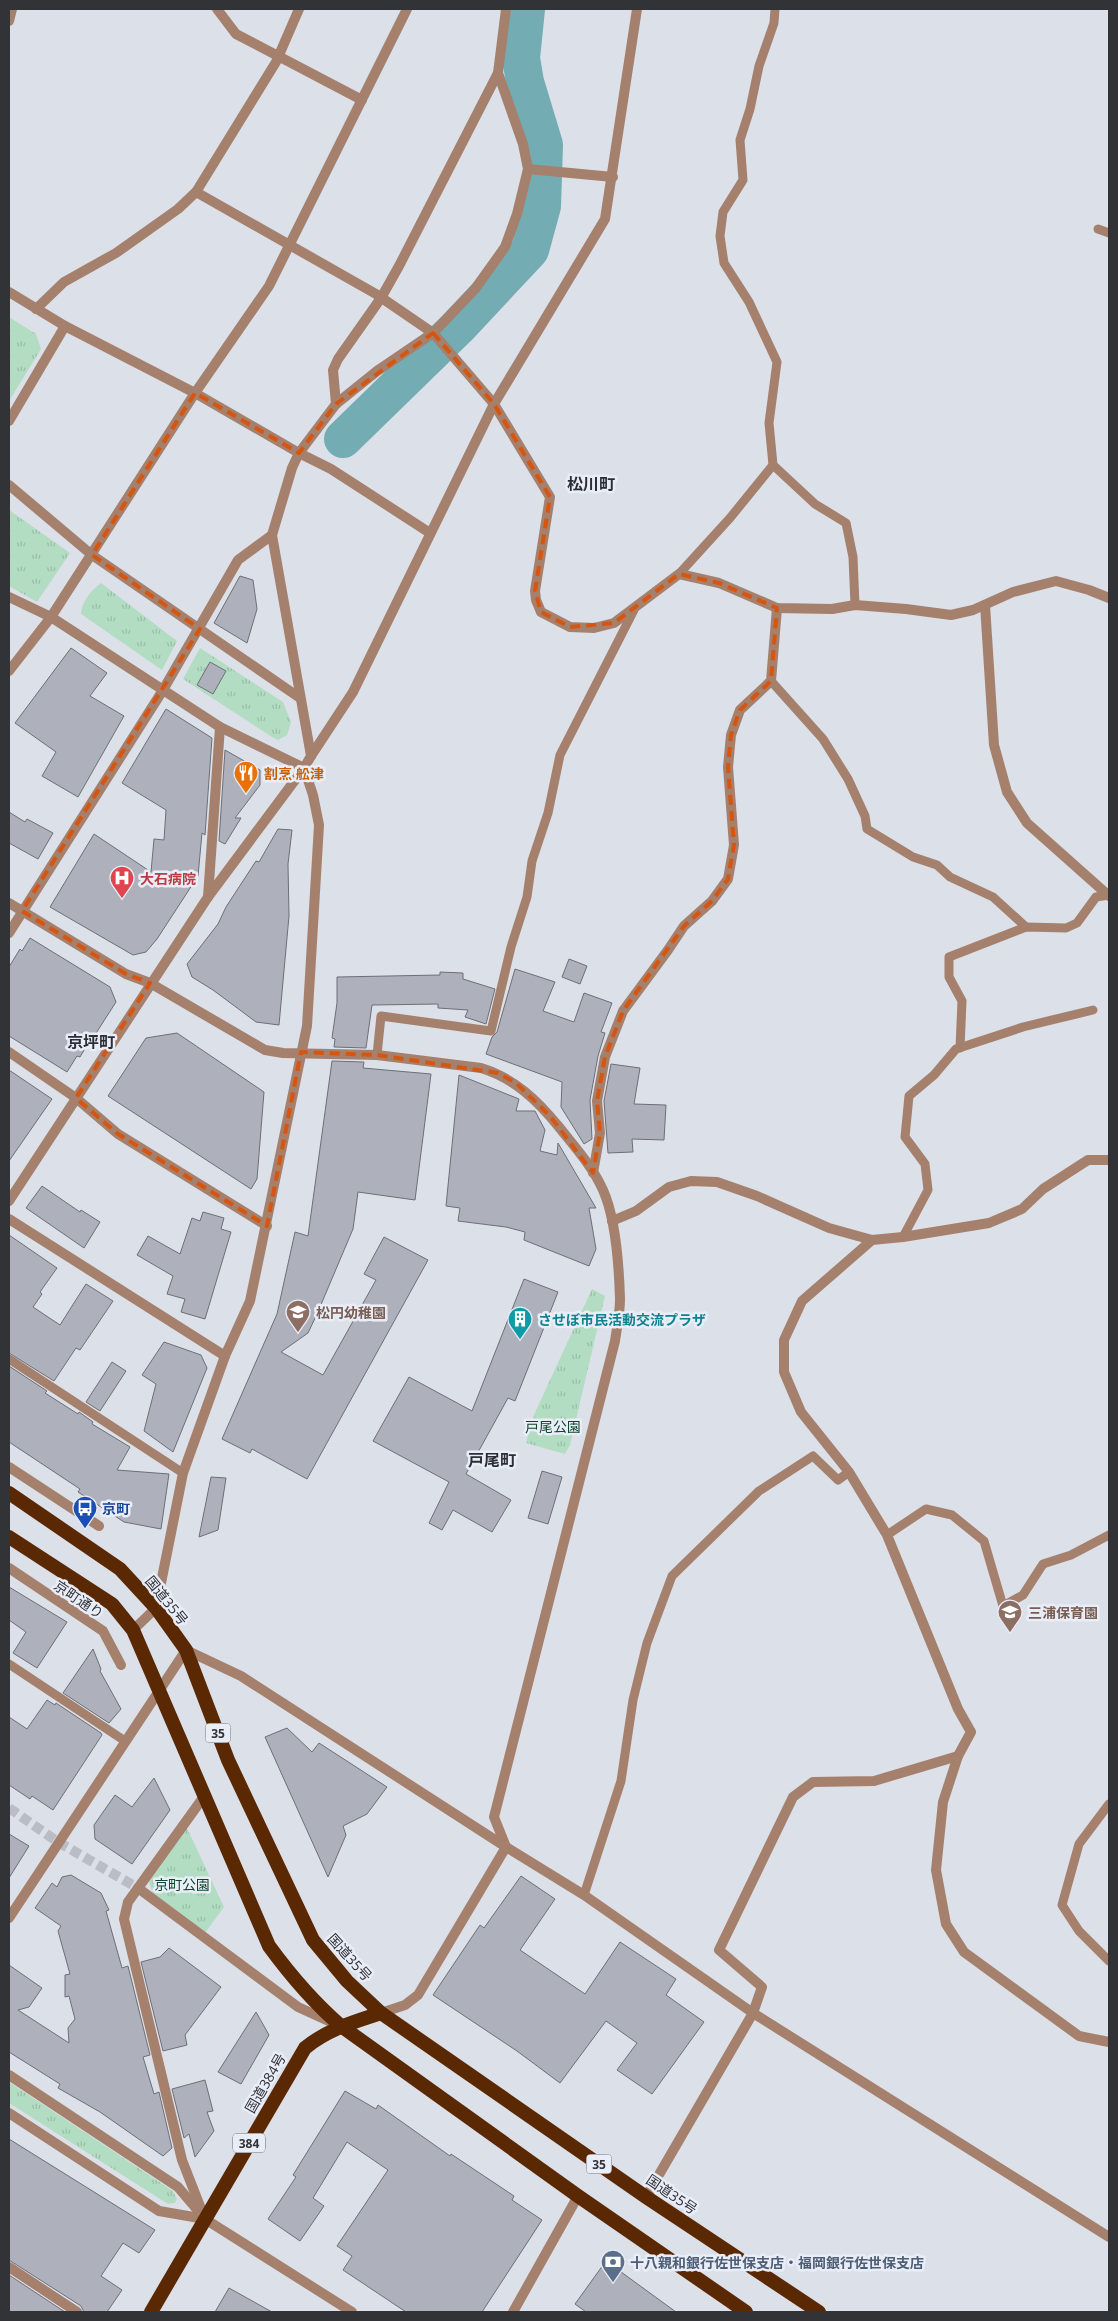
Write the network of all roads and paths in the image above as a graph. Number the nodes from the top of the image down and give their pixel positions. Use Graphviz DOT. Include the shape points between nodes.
graph roads {
  1 [pos="12,9"];
  2 [pos="217,9"];
  3 [pos="299,9"];
  4 [pos="407,9"];
  5 [pos="506,9"];
  6 [pos="637,9"];
  7 [pos="775,9"];
  8 [pos="9,21"];
  9 [pos="279,56"];
  10 [pos="498,73"];
  11 [pos="362,100"];
  12 [pos="528,169"];
  13 [pos="613,177"];
  14 [pos="196,192"];
  15 [pos="1098,229"];
  16 [pos="1109,232"];
  17 [pos="290,245"];
  18 [pos="9,292"];
  19 [pos="381,298"];
  20 [pos="36,309"];
  21 [pos="65,326"];
  22 [pos="433,333"];
  23 [pos="195,393"];
  24 [pos="336,404"];
  25 [pos="494,404"];
  26 [pos="9,421"];
  27 [pos="299,454"];
  28 [pos="773,465"];
  29 [pos="9,485"];
  30 [pos="430,533"];
  31 [pos="272,535"];
  32 [pos="92,555"];
  33 [pos="679,574"];
  34 [pos="9,597"];
  35 [pos="1109,598"];
  36 [pos="855,605"];
  37 [pos="985,605"];
  38 [pos="777,608"];
  39 [pos="634,610"];
  40 [pos="51,617"];
  41 [pos="200,629"];
  42 [pos="9,671"];
  43 [pos="771,681"];
  44 [pos="163,690"];
  45 [pos="300,698"];
  46 [pos="220,726"];
  47 [pos="311,756"];
  48 [pos="304,768"];
  49 [pos="1109,895"];
  50 [pos="208,897"];
  51 [pos="9,903"];
  52 [pos="22,911"];
  53 [pos="1026,927"];
  54 [pos="9,932"];
  55 [pos="150,983"];
  56 [pos="1093,1010"];
  57 [pos="960,1048"];
  58 [pos="9,1052"];
  59 [pos="301,1052"];
  60 [pos="376,1055"];
  61 [pos="76,1098"];
  62 [pos="1109,1160"];
  63 [pos="593,1173"];
  64 [pos="9,1201"];
  65 [pos="9,1219"];
  66 [pos="612,1221"];
  67 [pos="267,1226"];
  68 [pos="903,1237"];
  69 [pos="872,1240"];
  70 [pos="225,1356"];
  71 [pos="9,1359"];
  72 [pos="9,1467"];
  73 [pos="849,1472"];
  74 [pos="183,1473"];
  75 [pos="9,1493"];
  76 [pos="99,1526"];
  77 [pos="887,1535"];
  78 [pos="1109,1535"];
  79 [pos="9,1537"];
  80 [pos="9,1568"];
  81 [pos="156,1608"];
  82 [pos="133,1630"];
  83 [pos="186,1650"];
  84 [pos="9,1664"];
  85 [pos="121,1665"];
  86 [pos="160,1692"];
  87 [pos="125,1741"];
  88 [pos="958,1756"];
  89 [pos="205,1795"];
  90 [pos="1109,1804"];
  91 [pos="506,1847"];
  92 [pos="138,1888"];
  93 [pos="584,1895"];
  94 [pos="9,1918"];
  95 [pos="1109,1961"];
  96 [pos="381,2013"];
  97 [pos="753,2013"];
  98 [pos="341,2026"];
  99 [pos="1109,2042"];
  100 [pos="9,2075"];
  101 [pos="9,2114"];
  102 [pos="578,2196"];
  103 [pos="646,2197"];
  104 [pos="205,2219"];
  105 [pos="1109,2237"];
  106 [pos="9,2267"];
  107 [pos="77,2312"];
  108 [pos="151,2312"];
  109 [pos="352,2312"];
  110 [pos="512,2312"];
  111 [pos="746,2312"];
  112 [pos="819,2312"];
  1 -- 8 [label="street"];
  2 -- 9 [label="street" via="236,34"];
  3 -- 9 [label="street"];
  4 -- 11 [label="street"];
  5 -- 10 [label="street"];
  6 -- 13 [label="street"];
  7 -- 28 [label="lane" via="774,23 740,140 742,180 723,212 720,236 724,262 749,302 778,362 769,423"];
  9 -- 11 [label="street"];
  9 -- 14 [label="street"];
  10 -- 12 [label="street" via="523,144"];
  10 -- 19 [label="street" via="426,217"];
  11 -- 17 [label="street"];
  12 -- 13 [label="street"];
  12 -- 22 [label="street" via="505,247 475,289"];
  13 -- 25 [label="street" via="605,219"];
  14 -- 17 [label="street"];
  14 -- 20 [label="street" via="178,209 116,252 64,282"];
  15 -- 16 [label="lane"];
  17 -- 19 [label="street"];
  17 -- 23 [label="street" via="269,286"];
  18 -- 20 [label="street"];
  19 -- 22 [label="street"];
  19 -- 24 [label="street" via="333,370"];
  20 -- 21 [label="street"];
  21 -- 23 [label="street"];
  21 -- 26 [label="street"];
  22 -- 24 [label="street"];
  22 -- 25 [label="street"];
  23 -- 27 [label="street"];
  23 -- 32 [label="street"];
  24 -- 27 [label="street"];
  25 -- 30 [label="street"];
  25 -- 39 [label="street" via="550,497 535,591 541,612 570,627 594,628 614,623"];
  27 -- 30 [label="street" via="331,469"];
  27 -- 31 [label="street"];
  28 -- 33 [label="lane"];
  28 -- 36 [label="lane" via="815,504 846,523 853,557"];
  29 -- 32 [label="street"];
  30 -- 47 [label="street" via="353,692"];
  31 -- 41 [label="street" via="238,560"];
  31 -- 45 [label="street"];
  32 -- 40 [label="street"];
  32 -- 41 [label="street"];
  33 -- 38 [label="street" via="719,583"];
  33 -- 39 [label="street"];
  34 -- 40 [label="street"];
  35 -- 37 [label="street" via="1056,581 1013,592"];
  36 -- 37 [label="street" via="950,615"];
  36 -- 38 [label="street" via="832,609"];
  37 -- 49 [label="street" via="994,745 1007,792 1027,823"];
  38 -- 43 [label="street"];
  39 -- 60 [label="lane" via="560,755 491,1031 381,1016"];
  40 -- 42 [label="street"];
  40 -- 44 [label="street"];
  41 -- 44 [label="street"];
  41 -- 45 [label="street"];
  43 -- 53 [label="lane" via="823,739 848,779 865,816 867,829 914,857 936,865 950,877 993,897"];
  43 -- 63 [label="street" via="740,710 731,735 728,767 734,845 728,879 712,901 684,926 623,1011 605,1057 597,1100 600,1133"];
  44 -- 46 [label="street"];
  44 -- 52 [label="street"];
  45 -- 47 [label="street"];
  46 -- 48 [label="street"];
  46 -- 50 [label="street"];
  47 -- 48 [label="street"];
  48 -- 50 [label="street"];
  48 -- 59 [label="street" via="319,825 307,1026"];
  49 -- 53 [label="lane" via="1096,897 1077,922 1066,928"];
  50 -- 55 [label="street"];
  51 -- 52 [label="street"];
  52 -- 54 [label="street"];
  52 -- 55 [label="street" via="126,974"];
  53 -- 57 [label="lane" via="949,957 949,976 962,1001"];
  55 -- 59 [label="street" via="265,1050"];
  55 -- 61 [label="street"];
  56 -- 57 [label="lane" via="1023,1027"];
  57 -- 68 [label="lane" via="909,1096 905,1137 925,1164 928,1190"];
  58 -- 61 [label="street"];
  59 -- 60 [label="street"];
  59 -- 67 [label="street"];
  60 -- 63 [label="street" via="498,1073 516,1083 550,1116"];
  61 -- 64 [label="street"];
  61 -- 67 [label="street" via="118,1134"];
  62 -- 68 [label="street" via="1088,1160 1043,1189 1022,1209 989,1223"];
  63 -- 66 [label="street" via="603,1190"];
  65 -- 70 [label="street"];
  66 -- 69 [label="street" via="636,1211 669,1187 692,1181 717,1182 829,1228"];
  66 -- 91 [label="street" via="620,1300 615,1341 494,1817"];
  67 -- 70 [label="street" via="250,1301"];
  68 -- 69 [label="street"];
  69 -- 73 [label="street" via="802,1301 784,1340 784,1372 801,1412"];
  70 -- 74 [label="street"];
  71 -- 74 [label="lane"];
  72 -- 76 [label="street"];
  73 -- 77 [label="street"];
  73 -- 93 [label="lane" via="838,1480 813,1456 759,1491 672,1576 647,1643 633,1700 621,1781"];
  74 -- 81 [label="street"];
  75 -- 81 [label="highway, 国道35号 / 35" via="120,1569"];
  77 -- 78 [label="lane" via="926,1509 952,1515 984,1541 1003,1606 1023,1595 1044,1564 1071,1555"];
  77 -- 88 [label="street" via="970,1732"];
  79 -- 82 [label="highway" via="112,1604"];
  80 -- 85 [label="street, 京町通り" via="103,1632"];
  81 -- 82 [label="street"];
  81 -- 83 [label="highway, 国道35号 / 35"];
  82 -- 86 [label="highway"];
  83 -- 86 [label="street"];
  83 -- 91 [label="street" via="241,1676"];
  83 -- 96 [label="highway, 国道35号 / 35" via="228,1760 313,1940 347,1981"];
  84 -- 87 [label="lane"];
  86 -- 87 [label="street"];
  86 -- 89 [label="highway"];
  87 -- 94 [label="street"];
  88 -- 97 [label="street" via="874,1781 813,1782 793,1797 719,1950 762,1987"];
  88 -- 99 [label="street" via="943,1802 936,1870 946,1924 964,1952 1078,2036"];
  89 -- 92 [label="street"];
  89 -- 98 [label="highway" via="269,1946 310,1998"];
  90 -- 95 [label="lane" via="1079,1844 1062,1905 1079,1931"];
  91 -- 93 [label="street"];
  91 -- 96 [label="street" via="418,1995 406,2005"];
  92 -- 98 [label="street" via="298,2007"];
  92 -- 104 [label="street" via="128,1902 124,1919 182,2160"];
  93 -- 97 [label="street"];
  96 -- 98 [label="highway, 国道384号 / 384"];
  96 -- 103 [label="highway, 国道35号 / 35"];
  97 -- 103 [label="street"];
  97 -- 105 [label="street"];
  98 -- 102 [label="highway"];
  98 -- 104 [label="highway, 国道384号 / 384" via="320,2036 300,2055"];
  100 -- 104 [label="street" via="178,2187"];
  101 -- 104 [label="street" via="159,2211"];
  102 -- 110 [label="street"];
  102 -- 111 [label="highway"];
  103 -- 112 [label="highway, 国道35号 / 35"];
  104 -- 108 [label="highway, 国道384号 / 384"];
  104 -- 109 [label="street"];
  106 -- 107 [label="street"];
}
